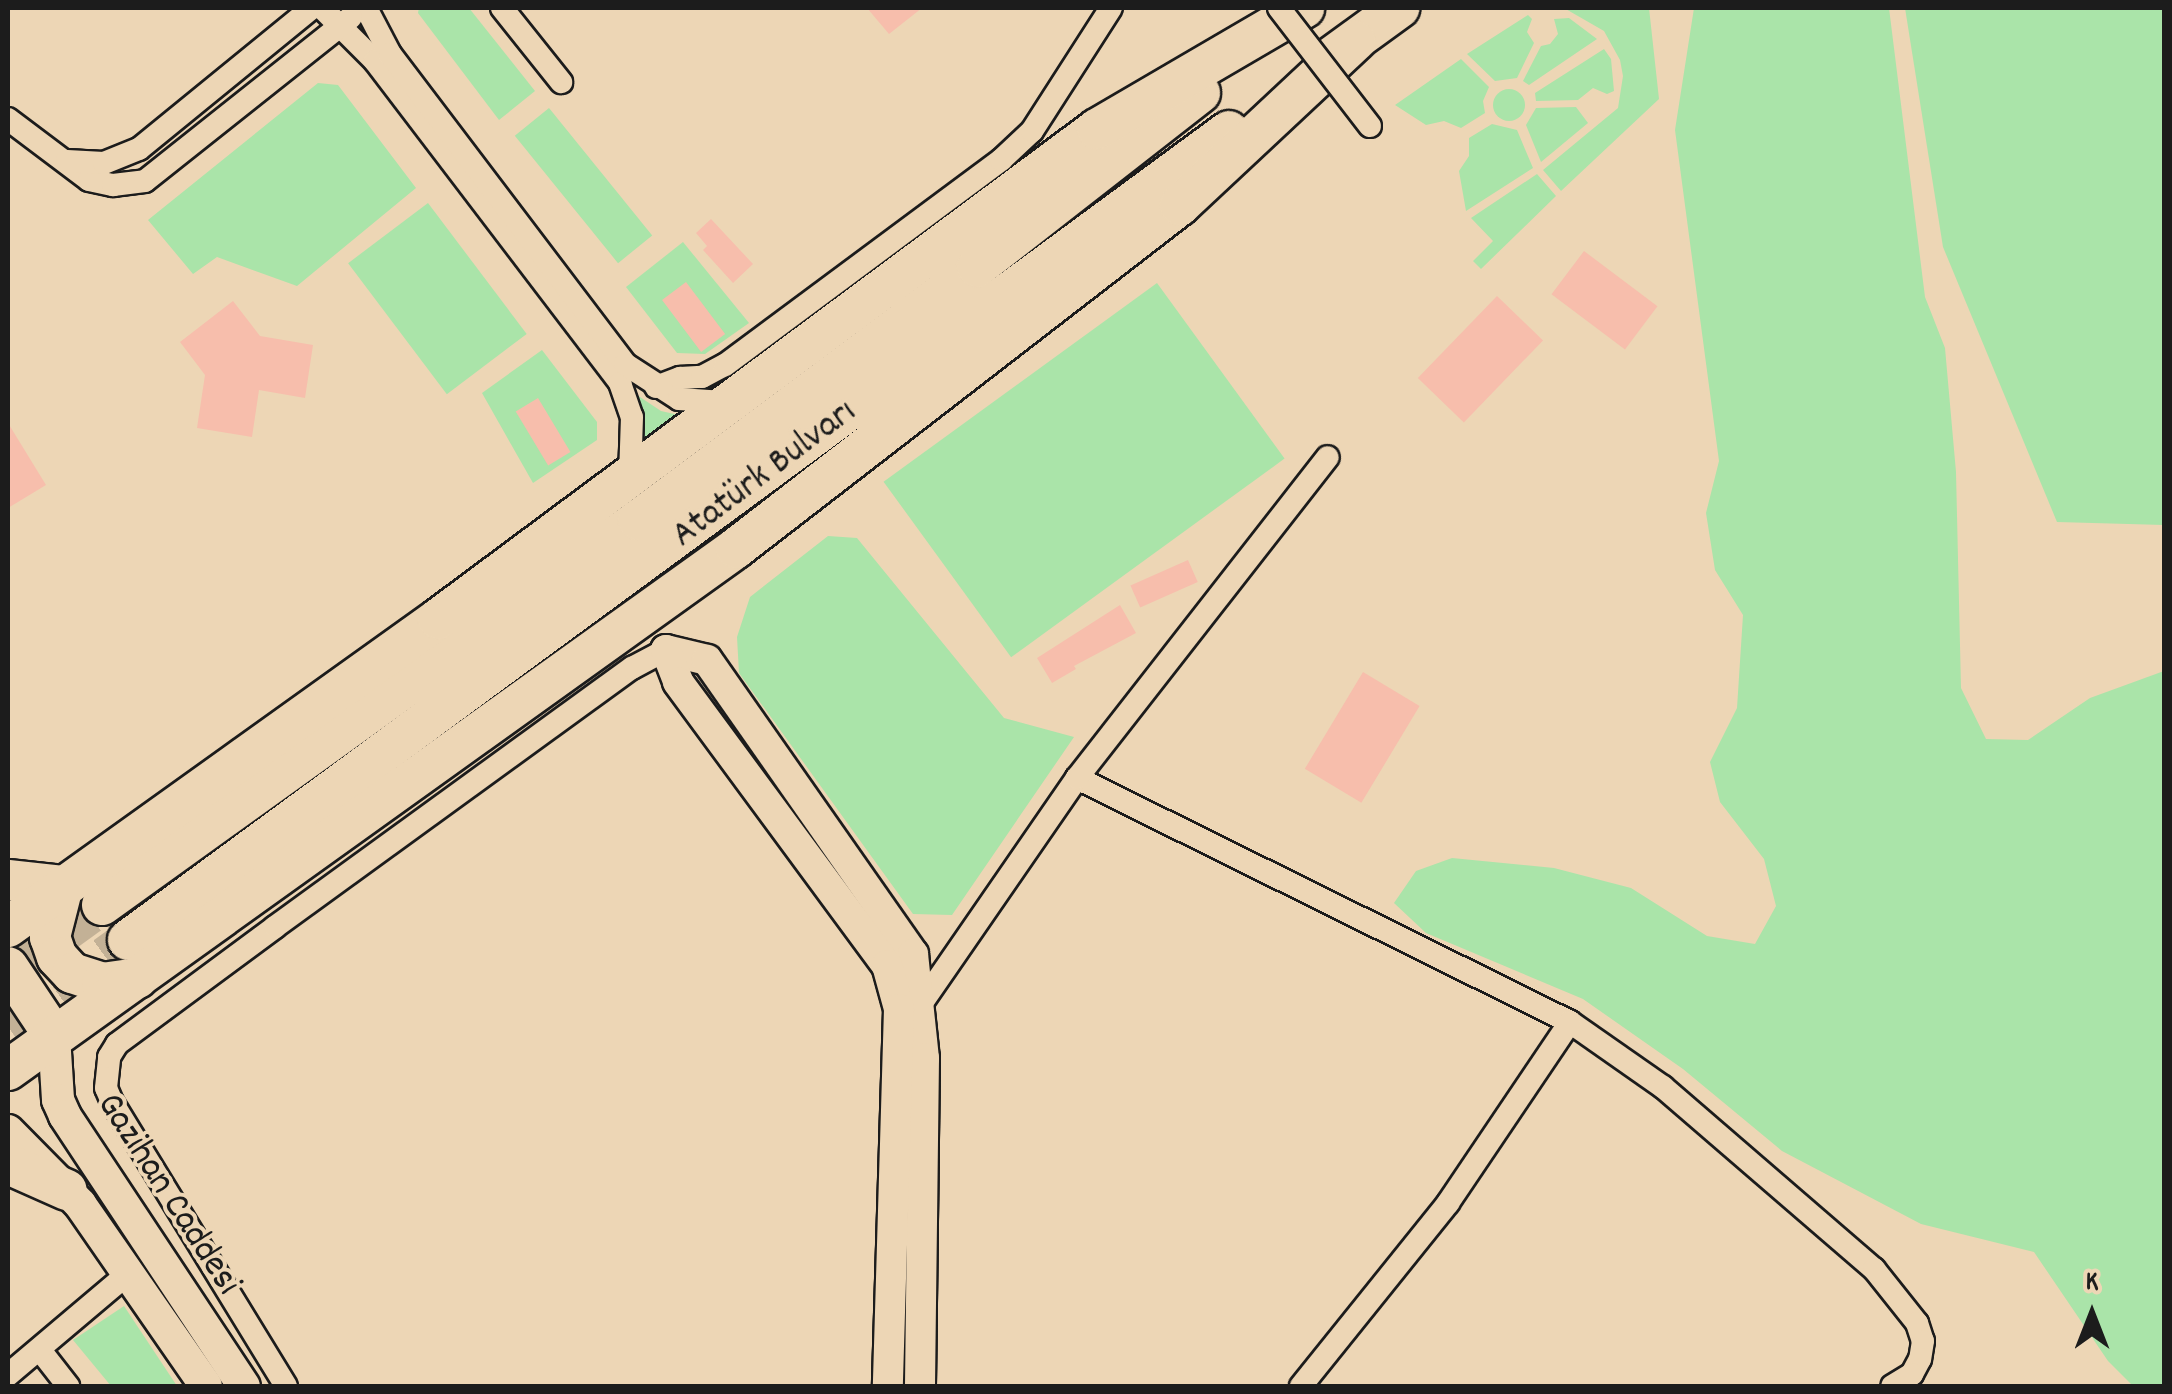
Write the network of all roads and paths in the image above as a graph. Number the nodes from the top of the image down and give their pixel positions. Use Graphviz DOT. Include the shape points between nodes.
graph roads {
  1 [pos="312,8"];
  2 [pos="322,8"];
  3 [pos="364,8"];
  4 [pos="502,8"];
  5 [pos="1111,8"];
  6 [pos="1280,8"];
  7 [pos="1306,8"];
  8 [pos="1399,8"];
  9 [pos="339,27"];
  10 [pos="561,82"];
  11 [pos="8,119"];
  12 [pos="1370,126"];
  13 [pos="58,159"];
  14 [pos="656,388"];
  15 [pos="732,402"];
  16 [pos="1328,457"];
  17 [pos="630,477"];
  18 [pos="666,650"];
  19 [pos="1077,778"];
  20 [pos="8,880"];
  21 [pos="63,886"];
  22 [pos="102,905"];
  23 [pos="8,927"];
  24 [pos="133,959"];
  25 [pos="8,968"];
  26 [pos="909,1008"];
  27 [pos="1570,1022"];
  28 [pos="54,1036"];
  29 [pos="8,1070"];
  30 [pos="8,1130"];
  31 [pos="8,1164"];
  32 [pos="67,1190"];
  33 [pos="130,1272"];
  34 [pos="40,1350"];
  35 [pos="8,1375"];
  36 [pos="68,1386"];
  37 [pos="206,1386"];
  38 [pos="244,1386"];
  39 [pos="286,1386"];
  40 [pos="888,1386"];
  41 [pos="920,1386"];
  42 [pos="1301,1386"];
  43 [pos="1892,1386"];
  1 -- 13 [label="street" via="132,152 96,164"];
  2 -- 9 [label="street"];
  3 -- 9 [label="street"];
  3 -- 14 [label="street" via="390,54 625,364"];
  4 -- 10 [label="street"];
  5 -- 14 [label="street" via="1032,131 1002,160 725,365"];
  6 -- 12 [label="street, bridge"];
  7 -- 15 [label="highway" via="1097,129"];
  7 -- 22 [label="highway, Atatürk Bulvarı" via="977,267"];
  8 -- 24 [label="highway" via="1180,205 736,548"];
  9 -- 13 [label="street" via="145,181 97,182"];
  9 -- 17 [label="street" via="375,62 620,384 632,417"];
  11 -- 13 [label="street"];
  14 -- 15 [label="street" via="679,399"];
  15 -- 17 [label="highway"];
  16 -- 19 [label="street"];
  17 -- 21 [label="highway"];
  18 -- 26 [label="street" via="678,682 887,965"];
  18 -- 39 [label="street" via="275,927 117,1044 109,1057 106,1088 112,1102"];
  19 -- 26 [label="street"];
  19 -- 27 [label="street"];
  20 -- 21 [label="highway"];
  21 -- 23 [label="highway"];
  21 -- 24 [label="highway" via="50,931 60,962 91,982"];
  24 -- 28 [label="highway"];
  25 -- 28 [label="highway"];
  26 -- 40 [label="street"];
  26 -- 41 [label="street" via="924,1058"];
  27 -- 42 [label="street" via="1448,1203"];
  27 -- 43 [label="street" via="1664,1087 1874,1268 1918,1323 1922,1340 1912,1374"];
  28 -- 29 [label="highway"];
  28 -- 38 [label="main road, Gazihan Caddesi" via="65,1116"];
  30 -- 32 [label="main road, Gazihan Caddesi"];
  31 -- 32 [label="highway"];
  32 -- 33 [label="main road, Gazihan Caddesi"];
  33 -- 34 [label="street"];
  33 -- 37 [label="main road, Gazihan Caddesi"];
  34 -- 35 [label="street"];
  34 -- 36 [label="street"];
}
